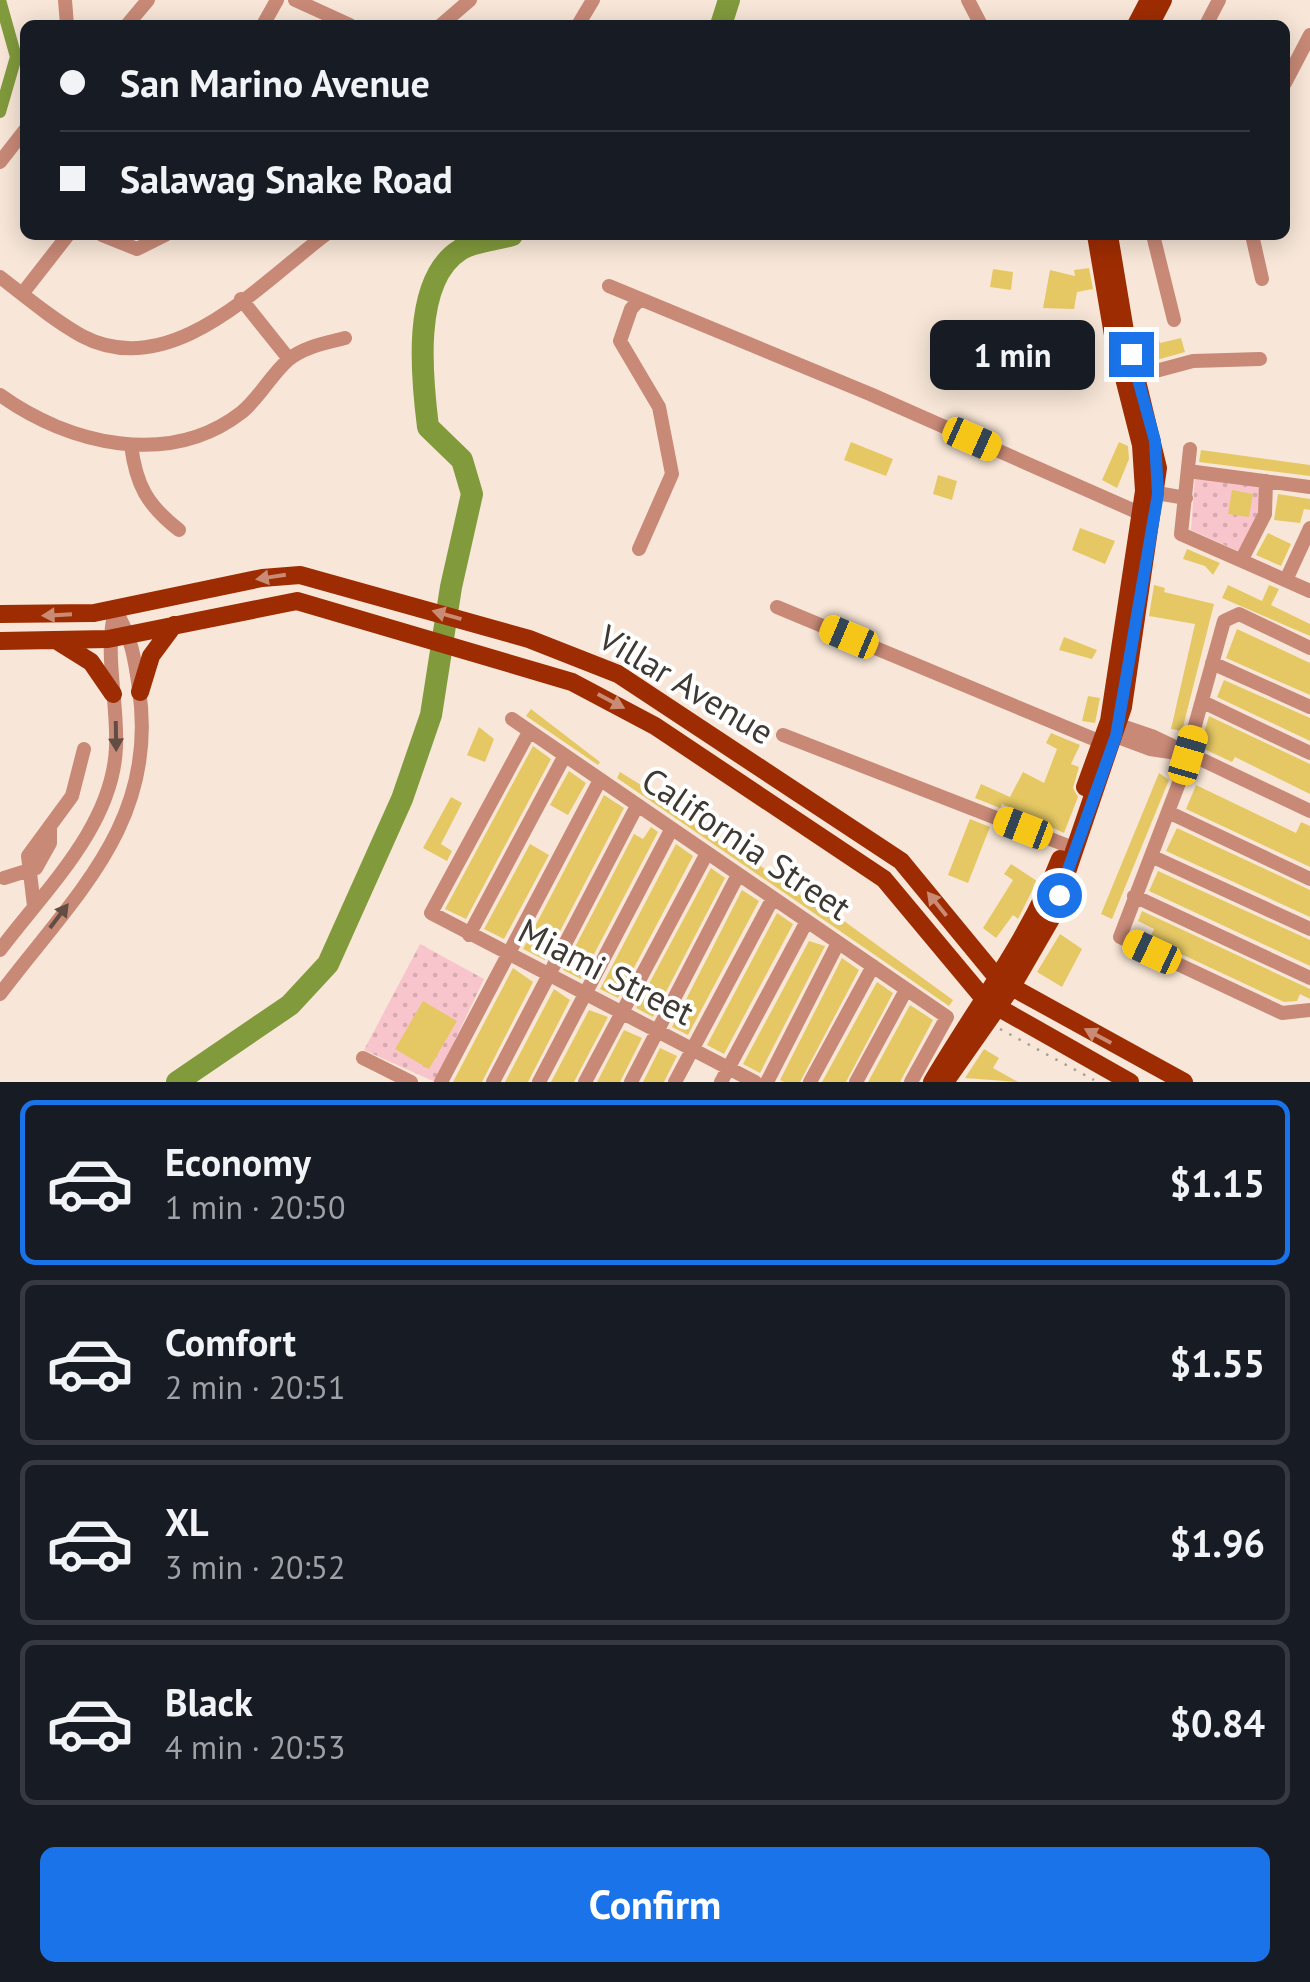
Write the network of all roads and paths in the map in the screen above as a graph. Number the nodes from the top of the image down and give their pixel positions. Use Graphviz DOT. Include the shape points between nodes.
graph roads {
  1 [pos="148,0"];
  2 [pos="296,0"];
  3 [pos="470,0"];
  4 [pos="131,20"];
  5 [pos="339,20"];
  6 [pos="447,20"];
  7 [pos="1310,35"];
  8 [pos="1290,73"];
  9 [pos="20,136"];
  10 [pos="0,162"];
  11 [pos="64,240"];
  12 [pos="115,240"];
  13 [pos="155,240"];
  14 [pos="317,240"];
  15 [pos="1097,240"];
  16 [pos="1110,240"];
  17 [pos="1154,240"];
  18 [pos="1253,240"];
  19 [pos="0,277"];
  20 [pos="1262,279"];
  21 [pos="609,286"];
  22 [pos="22,294"];
  23 [pos="240,299"];
  24 [pos="640,299"];
  25 [pos="1174,320"];
  26 [pos="345,338"];
  27 [pos="289,359"];
  28 [pos="1260,359"];
  29 [pos="1137,376"];
  30 [pos="0,394"];
  31 [pos="131,445"];
  32 [pos="1190,449"];
  33 [pos="1188,471"];
  34 [pos="1266,481"];
  35 [pos="1310,486"];
  36 [pos="1151,492"];
  37 [pos="1186,498"];
  38 [pos="1148,517"];
  39 [pos="179,530"];
  40 [pos="1310,532"];
  41 [pos="639,548"];
  42 [pos="1242,558"];
  43 [pos="1286,580"];
  44 [pos="1310,591"];
  45 [pos="777,607"];
  46 [pos="114,610"];
  47 [pos="0,614"];
  48 [pos="174,625"];
  49 [pos="131,635"];
  50 [pos="108,638"];
  51 [pos="0,641"];
  52 [pos="59,642"];
  53 [pos="1310,648"];
  54 [pos="1212,663"];
  55 [pos="140,692"];
  56 [pos="113,694"];
  57 [pos="1203,702"];
  58 [pos="1310,708"];
  59 [pos="512,720"];
  60 [pos="1110,731"];
  61 [pos="529,732"];
  62 [pos="783,735"];
  63 [pos="84,749"];
  64 [pos="1310,754"];
  65 [pos="1188,755"];
  66 [pos="564,756"];
  67 [pos="600,780"];
  68 [pos="637,806"];
  69 [pos="1310,811"];
  70 [pos="1168,812"];
  71 [pos="50,829"];
  72 [pos="671,830"];
  73 [pos="1071,847"];
  74 [pos="74,852"];
  75 [pos="707,852"];
  76 [pos="1151,856"];
  77 [pos="27,874"];
  78 [pos="738,875"];
  79 [pos="4,878"];
  80 [pos="1310,879"];
  81 [pos="1134,896"];
  82 [pos="773,898"];
  83 [pos="34,906"];
  84 [pos="808,921"];
  85 [pos="1310,929"];
  86 [pos="468,935"];
  87 [pos="838,944"];
  88 [pos="0,950"];
  89 [pos="508,955"];
  90 [pos="873,966"];
  91 [pos="550,976"];
  92 [pos="1310,978"];
  93 [pos="1005,984"];
  94 [pos="906,990"];
  95 [pos="0,994"];
  96 [pos="585,994"];
  97 [pos="991,1005"];
  98 [pos="1310,1010"];
  99 [pos="621,1013"];
  100 [pos="1002,1030"];
  101 [pos="657,1032"];
  102 [pos="692,1050"];
  103 [pos="363,1058"];
  104 [pos="725,1075"];
  105 [pos="411,1082"];
  106 [pos="440,1082"];
  107 [pos="494,1082"];
  108 [pos="540,1082"];
  109 [pos="585,1082"];
  110 [pos="631,1082"];
  111 [pos="675,1082"];
  112 [pos="755,1082"];
  113 [pos="767,1082"];
  114 [pos="810,1082"];
  115 [pos="856,1082"];
  116 [pos="911,1082"];
  117 [pos="932,1082"];
  118 [pos="945,1082"];
  119 [pos="1098,1082"];
  120 [pos="1130,1082"];
  121 [pos="1184,1082"];
  1 -- 4 [label="street"];
  2 -- 5 [label="street"];
  3 -- 6 [label="street"];
  7 -- 8 [label="street"];
  9 -- 10 [label="street"];
  11 -- 22 [label="street"];
  12 -- 13 [label="street" via="138,249"];
  14 -- 23 [label="street"];
  15 -- 36 [label="main road" via="1112,335"];
  16 -- 29 [label="main road"];
  17 -- 25 [label="street"];
  18 -- 20 [label="street"];
  19 -- 22 [label="street"];
  21 -- 24 [label="street"];
  22 -- 23 [label="street" via="83,336 131,348 174,342"];
  23 -- 27 [label="street"];
  24 -- 38 [label="street"];
  24 -- 41 [label="street" via="620,341 659,407 672,474"];
  26 -- 27 [label="street"];
  27 -- 31 [label="street" via="256,400 226,422 163,444"];
  28 -- 29 [label="street" via="1193,360"];
  29 -- 36 [label="main road" via="1155,441"];
  30 -- 31 [label="street" via="52,428"];
  31 -- 39 [label="street" via="135,481 154,511"];
  32 -- 33 [label="street"];
  33 -- 34 [label="street"];
  33 -- 37 [label="street"];
  34 -- 35 [label="street"];
  34 -- 42 [label="street" via="1266,514"];
  36 -- 37 [label="street"];
  36 -- 38 [label="main road"];
  37 -- 42 [label="street" via="1181,534"];
  38 -- 60 [label="main road"];
  40 -- 43 [label="street"];
  42 -- 43 [label="street"];
  43 -- 44 [label="street"];
  45 -- 60 [label="street"];
  46 -- 47 [label="main road, Villar Avenue, one-way"];
  46 -- 49 [label="street"];
  46 -- 50 [label="street"];
  93 -- 46 [label="main road, Villar Avenue, one-way" via="892,853 618,674 528,638 312,577 284,574"];
  48 -- 49 [label="main road, Villar Avenue"];
  48 -- 55 [label="main road" via="151,656"];
  48 -- 97 [label="main road, Villar Avenue, one-way" via="285,600 572,682 655,726 884,879"];
  49 -- 50 [label="main road, Villar Avenue"];
  49 -- 55 [label="street"];
  50 -- 52 [label="main road, Villar Avenue"];
  50 -- 56 [label="street"];
  51 -- 52 [label="main road, Villar Avenue"];
  52 -- 56 [label="main road" via="92,662"];
  53 -- 54 [label="street" via="1239,614 1224,621"];
  54 -- 57 [label="street"];
  54 -- 58 [label="street"];
  95 -- 55 [label="street, one-way" via="123,825 144,751"];
  56 -- 74 [label="street, one-way" via="112,780"];
  57 -- 64 [label="street"];
  57 -- 65 [label="street"];
  59 -- 61 [label="street, California Street"];
  60 -- 65 [label="street" via="1150,749"];
  60 -- 73 [label="main road"];
  61 -- 66 [label="street, California Street"];
  61 -- 86 [label="street, Miami Street" via="431,912"];
  62 -- 73 [label="street"];
  63 -- 71 [label="street" via="72,796"];
  65 -- 69 [label="street"];
  65 -- 70 [label="street"];
  66 -- 67 [label="street, California Street"];
  66 -- 86 [label="street"];
  67 -- 68 [label="street, California Street"];
  67 -- 89 [label="street"];
  68 -- 72 [label="street, California Street"];
  68 -- 91 [label="street"];
  70 -- 76 [label="street"];
  70 -- 80 [label="street"];
  71 -- 74 [label="street"];
  71 -- 77 [label="street" via="31,846"];
  72 -- 75 [label="street, California Street"];
  72 -- 96 [label="street"];
  73 -- 93 [label="main road"];
  74 -- 83 [label="street"];
  75 -- 78 [label="street, California Street"];
  75 -- 99 [label="street"];
  76 -- 81 [label="street"];
  76 -- 85 [label="street"];
  77 -- 79 [label="street"];
  77 -- 83 [label="street"];
  78 -- 82 [label="street, California Street"];
  78 -- 101 [label="street"];
  81 -- 92 [label="street"];
  81 -- 98 [label="street" via="1120,937 1282,1013"];
  82 -- 84 [label="street, California Street"];
  82 -- 102 [label="street"];
  83 -- 88 [label="street"];
  84 -- 87 [label="street, California Street"];
  84 -- 104 [label="street"];
  86 -- 89 [label="street, Miami Street"];
  87 -- 90 [label="street, California Street"];
  87 -- 113 [label="street"];
  89 -- 91 [label="street, Miami Street"];
  89 -- 106 [label="street"];
  90 -- 94 [label="street, California Street"];
  90 -- 114 [label="street"];
  91 -- 96 [label="street, Miami Street"];
  91 -- 107 [label="street"];
  93 -- 97 [label="main road"];
  121 -- 93 [label="main road, Villar Avenue, one-way"];
  94 -- 115 [label="street"];
  94 -- 116 [label="street, California Street" via="947,1017"];
  96 -- 99 [label="street, Miami Street"];
  96 -- 108 [label="street"];
  97 -- 117 [label="main road"];
  97 -- 118 [label="main road"];
  97 -- 120 [label="main road, Villar Avenue"];
  99 -- 101 [label="street, Miami Street"];
  99 -- 109 [label="street"];
  100 -- 119 [label="path"];
  101 -- 102 [label="street, Miami Street"];
  101 -- 110 [label="street"];
  102 -- 104 [label="street, Miami Street"];
  102 -- 111 [label="street"];
  103 -- 105 [label="street"];
  104 -- 112 [label="street, Miami Street"];
}
